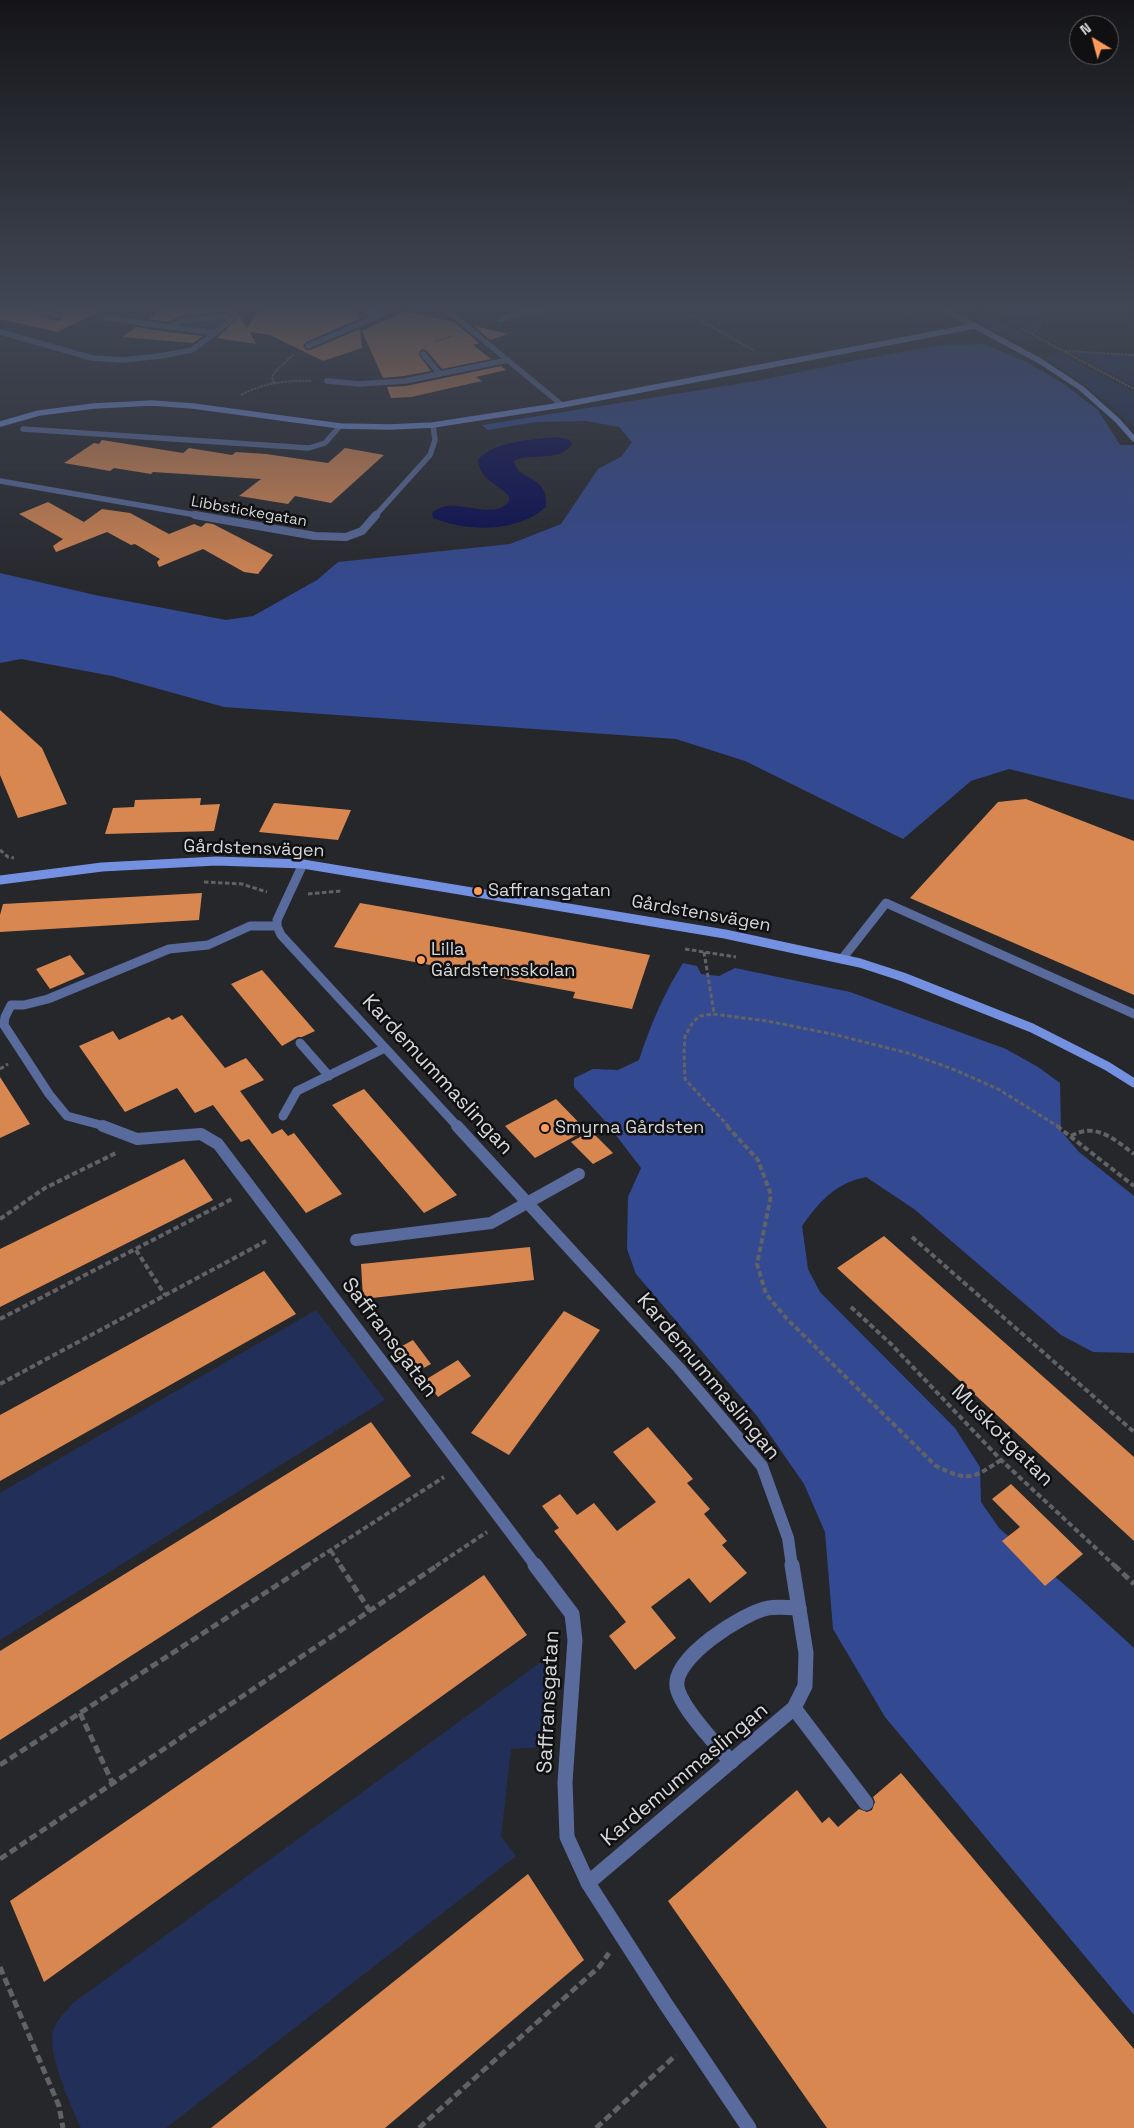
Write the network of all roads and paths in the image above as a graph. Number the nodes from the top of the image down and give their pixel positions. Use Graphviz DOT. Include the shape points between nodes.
graph roads {
  1 [pos="107,405"];
  2 [pos="184,405"];
  3 [pos="560,405"];
  4 [pos="1101,405"];
  5 [pos="0,424"];
  6 [pos="433,425"];
  7 [pos="340,426"];
  8 [pos="23,429"];
  9 [pos="1134,438"];
  10 [pos="0,481"];
  11 [pos="303,864"];
  12 [pos="0,880"];
  13 [pos="346,892"];
  14 [pos="290,893"];
  15 [pos="250,926"];
  16 [pos="277,926"];
  17 [pos="676,947"];
  18 [pos="704,952"];
  19 [pos="742,958"];
  20 [pos="842,959"];
  21 [pos="714,1013"];
  22 [pos="1134,1014"];
  23 [pos="300,1043"];
  24 [pos="385,1048"];
  25 [pos="328,1076"];
  26 [pos="1134,1084"];
  27 [pos="283,1116"];
  28 [pos="1070,1136"];
  29 [pos="120,1151"];
  30 [pos="1134,1154"];
  31 [pos="579,1174"];
  32 [pos="1134,1186"];
  33 [pos="239,1196"];
  34 [pos="528,1203"];
  35 [pos="0,1219"];
  36 [pos="912,1237"];
  37 [pos="269,1239"];
  38 [pos="356,1240"];
  39 [pos="136,1250"];
  40 [pos="165,1295"];
  41 [pos="852,1307"];
  42 [pos="0,1319"];
  43 [pos="0,1384"];
  44 [pos="1134,1432"];
  45 [pos="1001,1460"];
  46 [pos="453,1472"];
  47 [pos="494,1528"];
  48 [pos="330,1550"];
  49 [pos="1134,1584"];
  50 [pos="799,1608"];
  51 [pos="370,1611"];
  52 [pos="794,1708"];
  53 [pos="80,1713"];
  54 [pos="731,1762"];
  55 [pos="0,1764"];
  56 [pos="113,1784"];
  57 [pos="866,1803"];
  58 [pos="0,1859"];
  59 [pos="588,1883"];
  60 [pos="612,1948"];
  61 [pos="0,1967"];
  62 [pos="682,2050"];
  63 [pos="63,2128"];
  64 [pos="419,2128"];
  65 [pos="596,2128"];
  66 [pos="749,2128"];
  1 -- 5 [label="street" via="47,412"];
  2 -- 7 [label="street"];
  3 -- 6 [label="street"];
  4 -- 9 [label="street"];
  6 -- 7 [label="street"];
  6 -- 10 [label="street, Libbstickegatan" via="435,440 430,455 362,531 346,537 325,538"];
  7 -- 8 [label="street" via="325,443 309,448"];
  11 -- 12 [label="street, Gårdstensvägen" via="216,861 102,867"];
  11 -- 14 [label="street"];
  11 -- 20 [label="street, Gårdstensvägen" via="716,932"];
  13 -- 14 [label="path"];
  14 -- 15 [label="path" via="267,892"];
  14 -- 16 [label="street"];
  15 -- 16 [label="street, Saffransgatan"];
  15 -- 59 [label="street, Saffransgatan" via="208,944 169,949 48,999 11,1005 4,1017 4,1026 67,1116 137,1139 201,1134 218,1144 572,1614 575,1640 564,1782 567,1836"];
  16 -- 24 [label="street, Kardemummaslingan" via="281,935"];
  17 -- 18 [label="path"];
  18 -- 19 [label="path"];
  18 -- 21 [label="path"];
  20 -- 22 [label="street" via="886,903"];
  20 -- 26 [label="street, Gårdstensvägen" via="902,978 1032,1028 1107,1066"];
  21 -- 28 [label="path" via="862,1040 910,1054 1000,1090"];
  21 -- 45 [label="path" via="701,1015 691,1024 684,1038 685,1079 758,1160 771,1195 757,1264 766,1294 787,1319 936,1466 958,1478 972,1479"];
  23 -- 25 [label="street"];
  24 -- 25 [label="street"];
  24 -- 34 [label="street, Kardemummaslingan"];
  25 -- 27 [label="street" via="297,1092"];
  28 -- 30 [label="path" via="1087,1129 1098,1130"];
  28 -- 32 [label="path"];
  29 -- 35 [label="path" via="45,1188"];
  31 -- 34 [label="street"];
  33 -- 39 [label="path"];
  34 -- 38 [label="street" via="491,1223"];
  34 -- 50 [label="street, Kardemummaslingan" via="679,1368 762,1466 788,1538"];
  36 -- 44 [label="path"];
  37 -- 40 [label="path"];
  39 -- 40 [label="path"];
  39 -- 42 [label="path"];
  40 -- 43 [label="path"];
  41 -- 45 [label="path, Muskotgatan"];
  45 -- 49 [label="path, Muskotgatan"];
  46 -- 48 [label="path"];
  47 -- 51 [label="path"];
  48 -- 51 [label="path"];
  48 -- 53 [label="path"];
  50 -- 52 [label="street, Kardemummaslingan" via="806,1653 805,1686"];
  50 -- 54 [label="street" via="766,1608 741,1618 692,1656 677,1674 677,1687 692,1714"];
  51 -- 56 [label="path"];
  52 -- 54 [label="street, Kardemummaslingan"];
  52 -- 57 [label="street"];
  53 -- 55 [label="path"];
  53 -- 56 [label="path"];
  54 -- 59 [label="street, Kardemummaslingan"];
  56 -- 58 [label="path"];
  59 -- 66 [label="street, Saffransgatan"];
  60 -- 64 [label="path" via="599,1967"];
  61 -- 63 [label="path" via="59,2106"];
  62 -- 65 [label="path"];
}
